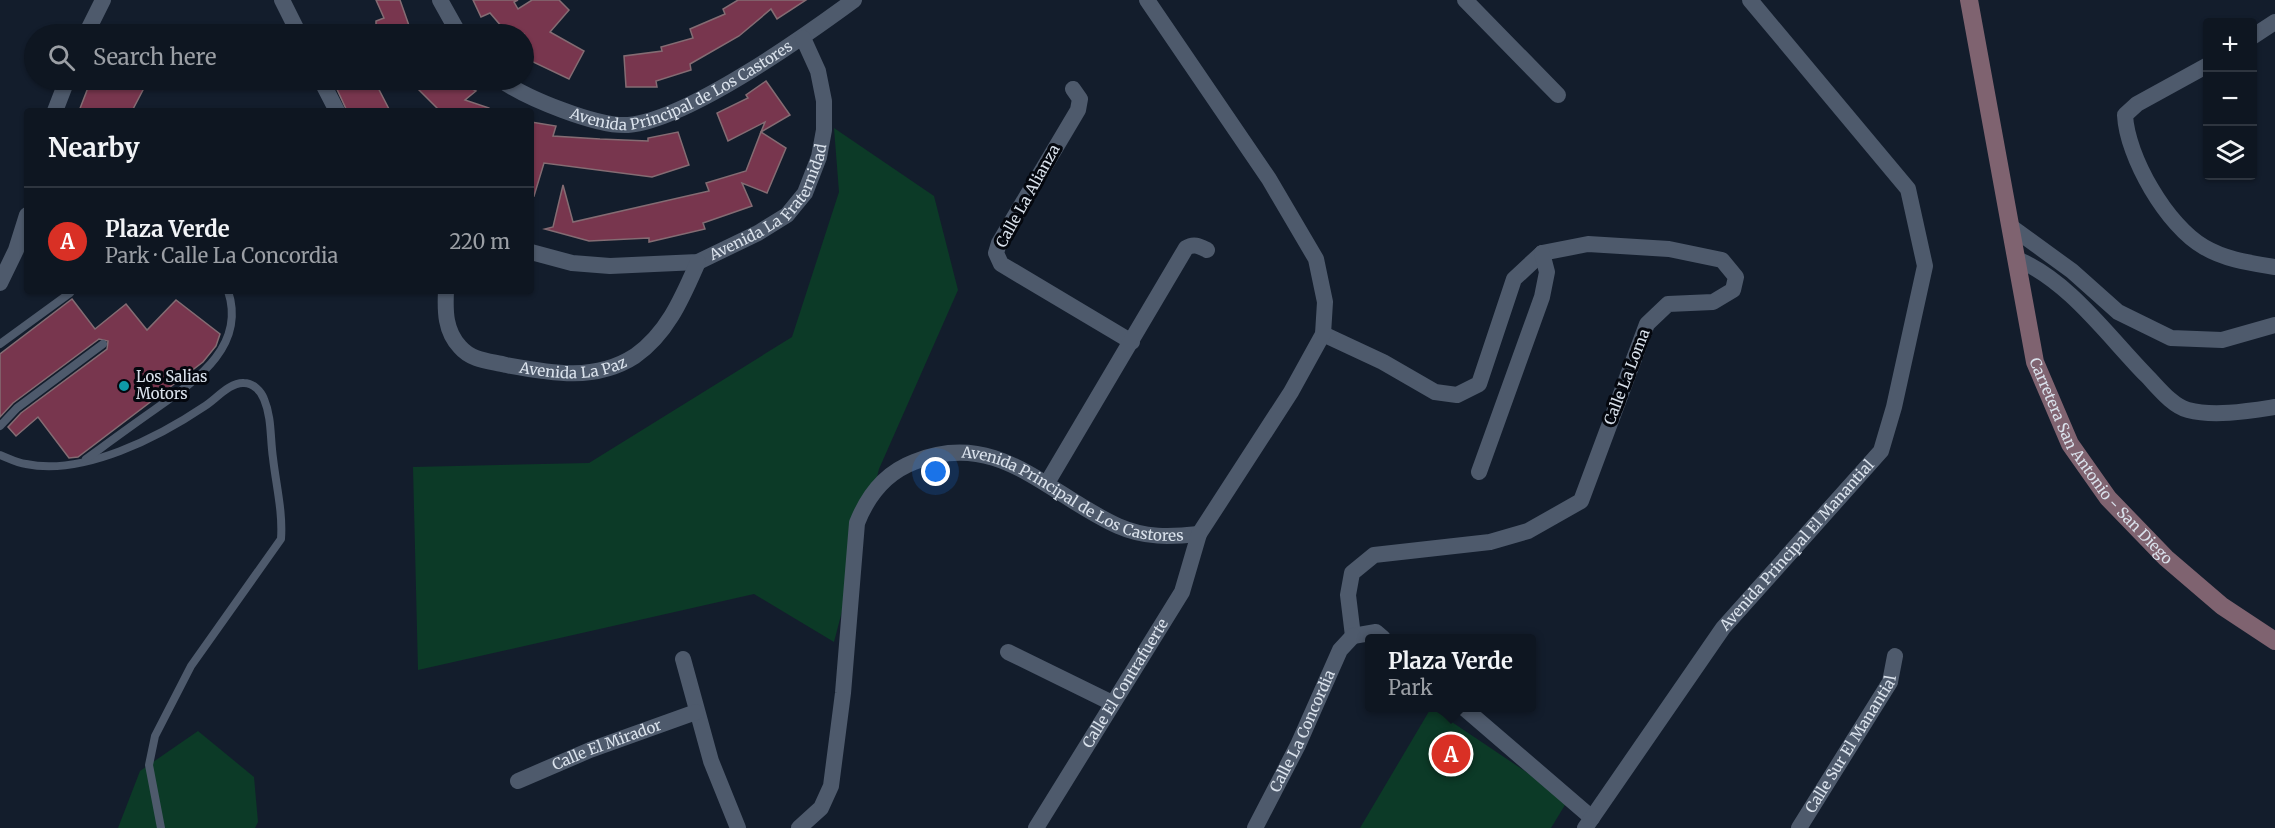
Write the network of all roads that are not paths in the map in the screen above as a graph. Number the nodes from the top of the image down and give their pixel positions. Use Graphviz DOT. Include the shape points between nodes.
graph roads {
  1 [pos="103,0"];
  2 [pos="282,0"];
  3 [pos="440,0"];
  4 [pos="854,0"];
  5 [pos="1147,0"];
  6 [pos="1465,0"];
  7 [pos="1750,0"];
  8 [pos="1969,0"];
  9 [pos="2275,22"];
  10 [pos="91,24"];
  11 [pos="294,24"];
  12 [pos="453,24"];
  13 [pos="2257,35"];
  14 [pos="803,38"];
  15 [pos="2203,67"];
  16 [pos="1073,89"];
  17 [pos="63,90"];
  18 [pos="326,90"];
  19 [pos="515,90"];
  20 [pos="1558,95"];
  21 [pos="56,108"];
  22 [pos="335,108"];
  23 [pos="24,225"];
  24 [pos="2010,226"];
  25 [pos="1207,250"];
  26 [pos="534,253"];
  27 [pos="1542,253"];
  28 [pos="2017,259"];
  29 [pos="698,261"];
  30 [pos="2275,267"];
  31 [pos="0,283"];
  32 [pos="69,294"];
  33 [pos="229,294"];
  34 [pos="446,294"];
  35 [pos="2275,325"];
  36 [pos="1323,334"];
  37 [pos="1132,342"];
  38 [pos="0,344"];
  39 [pos="103,344"];
  40 [pos="2275,407"];
  41 [pos="0,426"];
  42 [pos="0,455"];
  43 [pos="81,463"];
  44 [pos="1479,472"];
  45 [pos="1047,483"];
  46 [pos="1199,534"];
  47 [pos="1378,634"];
  48 [pos="1353,636"];
  49 [pos="2275,640"];
  50 [pos="1008,652"];
  51 [pos="1895,656"];
  52 [pos="683,659"];
  53 [pos="1112,703"];
  54 [pos="696,712"];
  55 [pos="1468,712"];
  56 [pos="518,781"];
  57 [pos="1589,823"];
  58 [pos="161,828"];
  59 [pos="738,828"];
  60 [pos="799,828"];
  61 [pos="1036,828"];
  62 [pos="1254,828"];
  63 [pos="1799,828"];
  1 -- 10 [label="street"];
  2 -- 11 [label="street"];
  3 -- 12 [label="street"];
  4 -- 14 [label="street, Avenida Principal de Los Castores"];
  5 -- 36 [label="street, Avenida Principal de Los Castores" via="1269,179 1316,260 1325,302"];
  6 -- 20 [label="street"];
  7 -- 57 [label="street, Avenida Principal El Manantial" via="1908,189 1925,266 1881,451 1723,628"];
  8 -- 24 [label="street, Carretera San Antonio - San Diego"];
  9 -- 13 [label="street"];
  14 -- 19 [label="street, Avenida Principal de Los Castores" via="700,99 628,125 597,122"];
  14 -- 29 [label="street, Avenida La Fraternidad" via="818,71 824,101 819,158 805,193 787,215"];
  15 -- 30 [label="street" via="2137,104 2125,115 2126,134 2139,166 2161,202 2190,238 2217,254"];
  16 -- 37 [label="street, Calle La Alianza" via="1080,99 1078,110 996,253 1001,264"];
  17 -- 21 [label="street"];
  18 -- 22 [label="street"];
  23 -- 31 [label="street"];
  24 -- 28 [label="street, Carretera San Antonio - San Diego"];
  24 -- 35 [label="street" via="2118,312 2171,338 2222,340"];
  25 -- 37 [label="street" via="1198,245 1186,249"];
  26 -- 29 [label="street, Avenida La Fraternidad" via="610,266"];
  27 -- 36 [label="street" via="1514,279 1479,384 1456,395 1435,392"];
  27 -- 44 [label="street" via="1547,272 1542,297"];
  27 -- 48 [label="street, Calle La Loma" via="1588,244 1669,249 1722,260 1736,277 1732,290 1713,302 1668,304 1647,324 1581,501 1528,531 1490,542 1374,555 1352,573 1348,595"];
  28 -- 40 [label="street" via="2037,267 2062,287 2163,393 2186,410"];
  28 -- 49 [label="street, Carretera San Antonio - San Diego" via="2035,362 2070,444 2108,498 2166,558 2222,606"];
  29 -- 34 [label="street, Avenida La Paz" via="675,312 656,337 636,355 614,367 590,373 556,375 474,358 460,348 451,333 445,315"];
  32 -- 38 [label="lane"];
  33 -- 43 [label="lane" via="232,312 226,343 203,374"];
  36 -- 46 [label="street, Avenida Principal de Los Castores" via="1291,392"];
  37 -- 45 [label="street"];
  39 -- 41 [label="lane" via="17,408"];
  42 -- 43 [label="lane" via="26,464"];
  43 -- 58 [label="lane" via="137,445 243,382 255,386 264,397 283,521 281,539 191,666 155,736 149,765"];
  45 -- 46 [label="street, Avenida Principal de Los Castores" via="1117,525 1140,533 1163,537"];
  45 -- 60 [label="street, Avenida Principal de Los Castores" via="983,453 935,453 898,468 865,501 857,523 831,786 821,808"];
  46 -- 53 [label="street, Calle El Contrafuerte" via="1182,592"];
  47 -- 48 [label="street"];
  48 -- 62 [label="street, Calle La Concordia" via="1340,650 1298,745"];
  50 -- 53 [label="street"];
  51 -- 63 [label="street, Calle Sur El Manantial" via="1890,682"];
  52 -- 54 [label="street"];
  53 -- 61 [label="street, Calle El Contrafuerte"];
  54 -- 56 [label="street, Calle El Mirador"];
  54 -- 59 [label="street"];
  55 -- 57 [label="street"];
}
